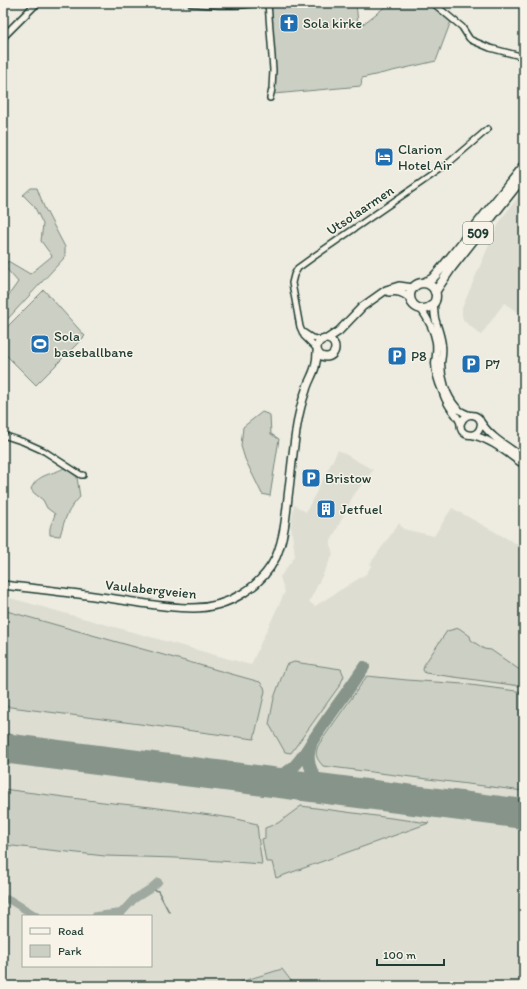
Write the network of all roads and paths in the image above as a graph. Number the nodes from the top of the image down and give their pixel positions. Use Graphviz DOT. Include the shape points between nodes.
graph roads {
  1 [pos="37,3"];
  2 [pos="191,3"];
  3 [pos="256,3"];
  4 [pos="268,3"];
  5 [pos="433,3"];
  6 [pos="3,37"];
  7 [pos="524,57"];
  8 [pos="270,98"];
  9 [pos="488,129"];
  10 [pos="524,166"];
  11 [pos="524,176"];
  12 [pos="422,283"];
  13 [pos="413,288"];
  14 [pos="435,292"];
  15 [pos="381,293"];
  16 [pos="410,298"];
  17 [pos="434,302"];
  18 [pos="421,309"];
  19 [pos="339,331"];
  20 [pos="303,332"];
  21 [pos="324,339"];
  22 [pos="335,346"];
  23 [pos="317,351"];
  24 [pos="328,358"];
  25 [pos="315,368"];
  26 [pos="469,415"];
  27 [pos="480,422"];
  28 [pos="460,423"];
  29 [pos="3,435"];
  30 [pos="472,435"];
  31 [pos="524,458"];
  32 [pos="524,465"];
  33 [pos="84,475"];
  34 [pos="3,585"];
  1 -- 6 [label="street"];
  2 -- 3 [label="street"];
  4 -- 8 [label="street" via="273,70"];
  5 -- 7 [label="street" via="462,28 471,40"];
  9 -- 20 [label="street, Utsolaarmen" via="445,166 298,268 292,283 299,324"];
  10 -- 12 [label="highway, 509" via="441,269"];
  11 -- 14 [label="highway, 509"];
  12 -- 13 [label="highway, 509"];
  12 -- 14 [label="highway" via="428,284"];
  13 -- 15 [label="main road" via="399,286"];
  13 -- 16 [label="highway"];
  14 -- 17 [label="highway, 509"];
  15 -- 16 [label="main road" via="400,292"];
  15 -- 19 [label="main road" via="362,307"];
  16 -- 18 [label="highway" via="412,303"];
  17 -- 18 [label="highway" via="431,306"];
  17 -- 26 [label="street" via="435,319 442,344 442,376 456,407"];
  18 -- 28 [label="street" via="428,319 436,343 435,365 441,390"];
  19 -- 21 [label="main road"];
  19 -- 22 [label="main road"];
  20 -- 21 [label="street" via="312,338"];
  20 -- 23 [label="street, Utsolaarmen"];
  21 -- 22 [label="main road" via="333,342"];
  21 -- 23 [label="main road" via="317,345"];
  22 -- 24 [label="main road" via="334,353"];
  23 -- 24 [label="main road" via="322,357"];
  23 -- 25 [label="main road, Vaulabergveien"];
  24 -- 25 [label="main road, Vaulabergveien"];
  25 -- 34 [label="main road, Vaulabergveien" via="299,416 285,522 279,548 268,569 246,592 220,604 194,608"];
  26 -- 27 [label="street" via="476,416"];
  26 -- 28 [label="street"];
  27 -- 30 [label="street" via="479,431"];
  27 -- 31 [label="street" via="496,438"];
  28 -- 30 [label="street" via="464,433"];
  29 -- 33 [label="street" via="44,451"];
  30 -- 32 [label="street" via="498,447"];
}
